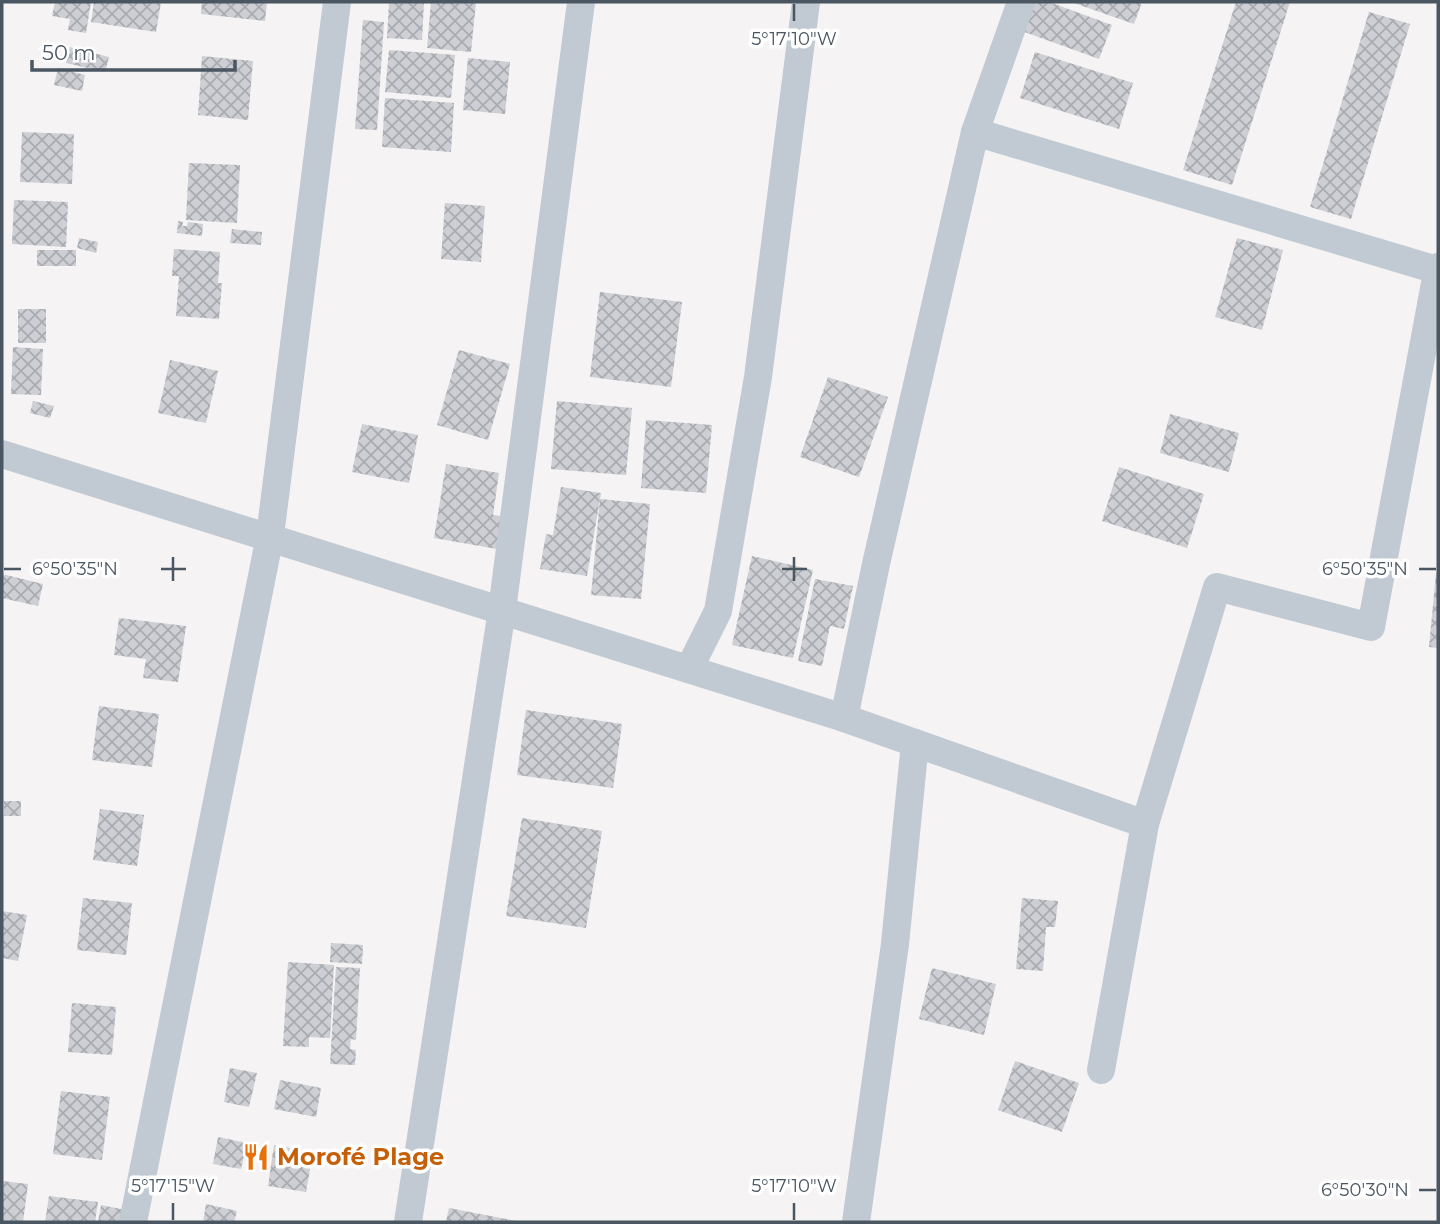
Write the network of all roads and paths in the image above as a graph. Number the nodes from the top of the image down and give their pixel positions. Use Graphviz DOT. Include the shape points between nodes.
graph roads {
  1 [pos="337,2"];
  2 [pos="581,2"];
  3 [pos="806,2"];
  4 [pos="1021,2"];
  5 [pos="975,132"];
  6 [pos="1438,269"];
  7 [pos="2,454"];
  8 [pos="270,536"];
  9 [pos="502,610"];
  10 [pos="689,669"];
  11 [pos="844,718"];
  12 [pos="915,743"];
  13 [pos="1145,824"];
  14 [pos="1101,1070"];
  15 [pos="133,1222"];
  16 [pos="408,1222"];
  17 [pos="856,1222"];
  1 -- 8 [label="street"];
  2 -- 9 [label="street"];
  3 -- 10 [label="street" via="758,377 718,611"];
  4 -- 5 [label="street"];
  5 -- 6 [label="street"];
  5 -- 11 [label="street"];
  6 -- 13 [label="street" via="1371,627 1217,587"];
  7 -- 8 [label="street"];
  8 -- 9 [label="street"];
  8 -- 15 [label="street"];
  9 -- 10 [label="street"];
  9 -- 16 [label="street"];
  10 -- 11 [label="street"];
  11 -- 12 [label="street"];
  12 -- 13 [label="street"];
  12 -- 17 [label="street" via="895,944"];
  13 -- 14 [label="street"];
}
